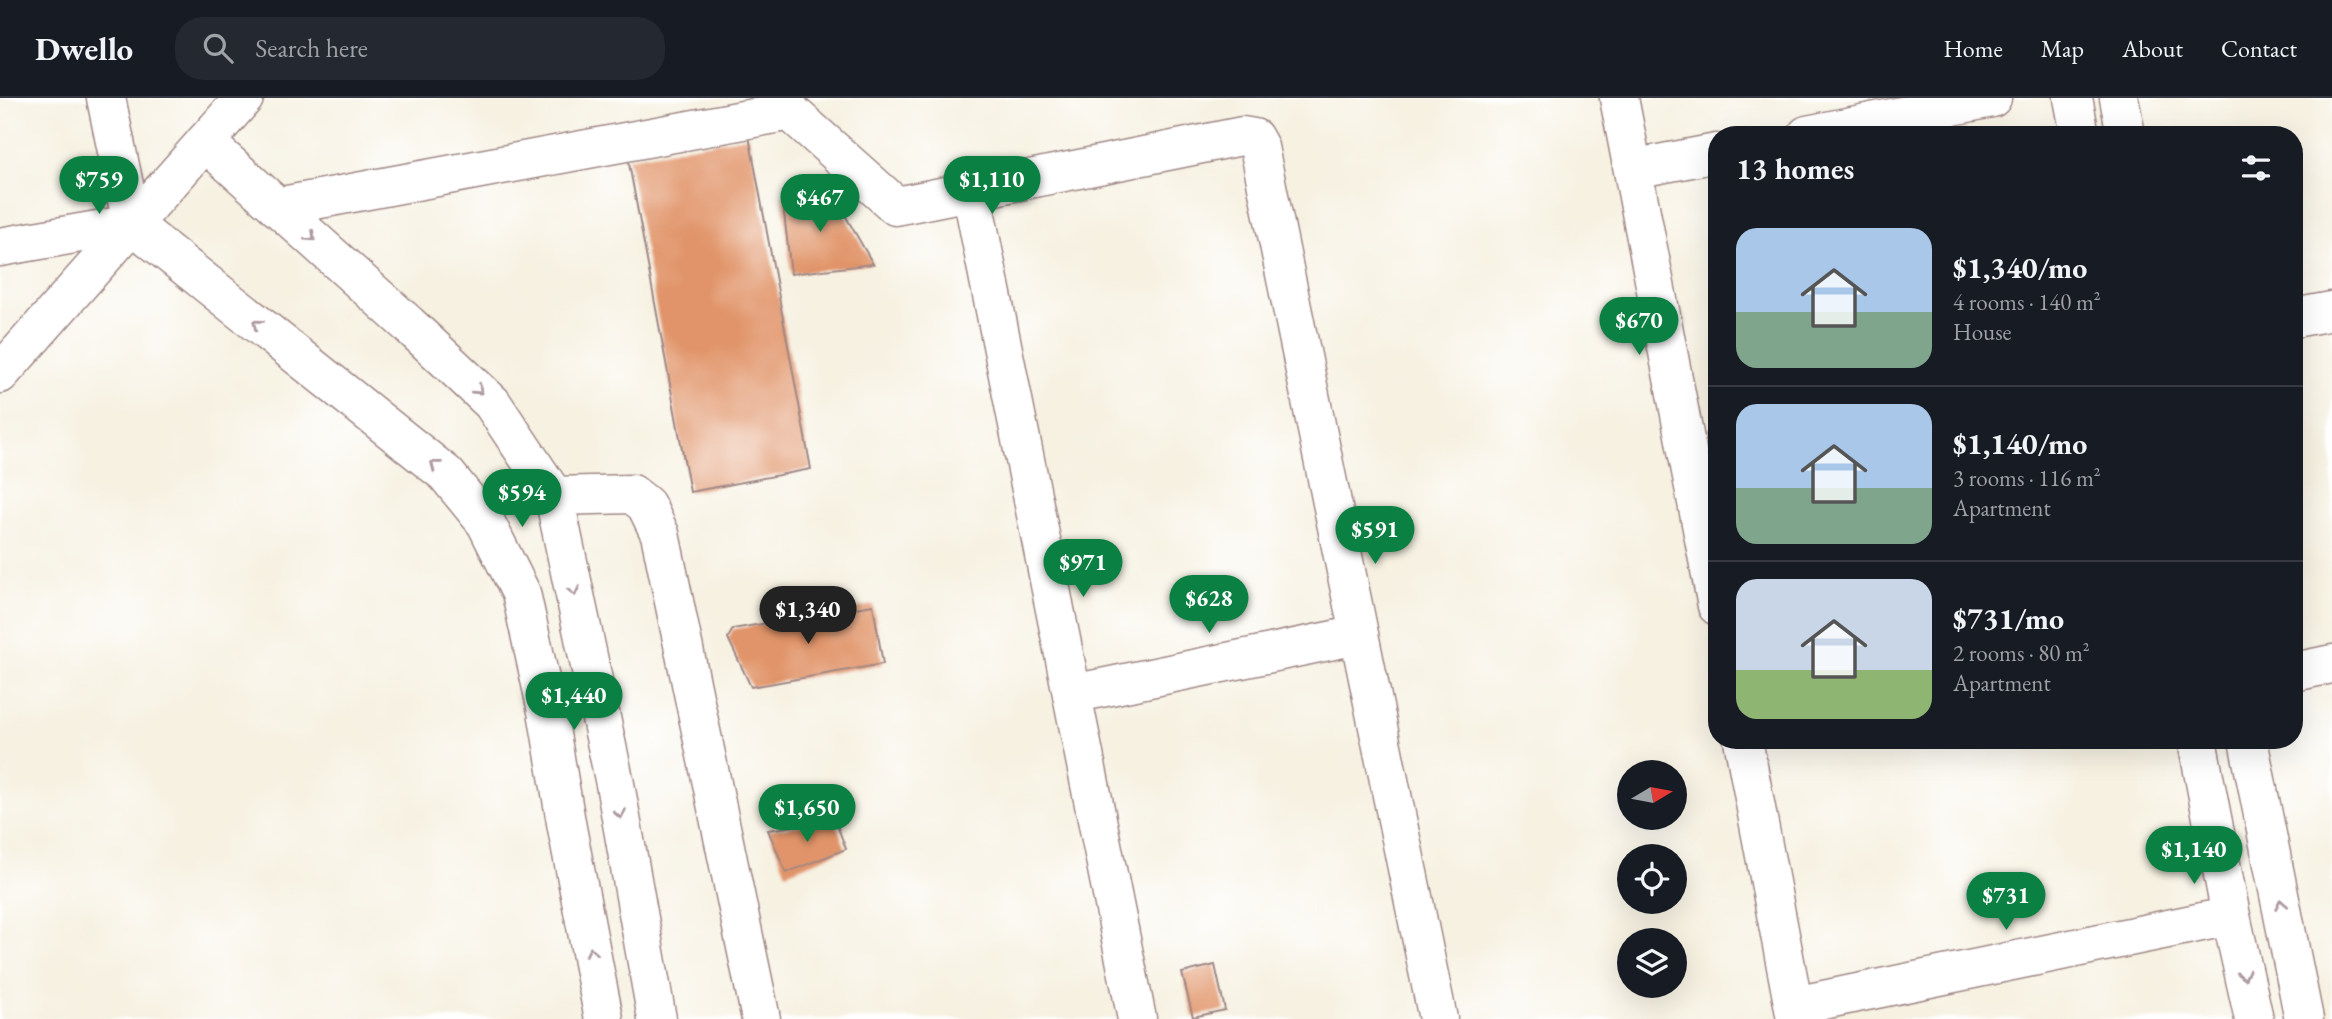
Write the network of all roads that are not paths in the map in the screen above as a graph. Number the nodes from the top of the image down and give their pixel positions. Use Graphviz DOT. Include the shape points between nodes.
graph roads {
  1 [pos="106,98"];
  2 [pos="244,98"];
  3 [pos="1619,98"];
  4 [pos="1992,98"];
  5 [pos="2073,98"];
  6 [pos="2119,98"];
  7 [pos="783,104"];
  8 [pos="1852,126"];
  9 [pos="2078,126"];
  10 [pos="2124,126"];
  11 [pos="205,142"];
  12 [pos="1708,155"];
  13 [pos="1633,169"];
  14 [pos="971,190"];
  15 [pos="277,206"];
  16 [pos="132,224"];
  17 [pos="0,247"];
  18 [pos="2332,311"];
  19 [pos="2303,316"];
  20 [pos="0,373"];
  21 [pos="554,496"];
  22 [pos="1708,559"];
  23 [pos="1358,635"];
  24 [pos="2332,664"];
  25 [pos="2303,670"];
  26 [pos="1072,694"];
  27 [pos="1745,749"];
  28 [pos="2199,749"];
  29 [pos="2250,749"];
  30 [pos="608,753"];
  31 [pos="556,768"];
  32 [pos="2231,916"];
  33 [pos="1795,1013"];
  34 [pos="2304,1015"];
  35 [pos="604,1019"];
  36 [pos="657,1019"];
  37 [pos="761,1019"];
  38 [pos="1137,1019"];
  39 [pos="1438,1019"];
  40 [pos="2254,1019"];
  1 -- 16 [label="street"];
  2 -- 11 [label="street"];
  3 -- 13 [label="street"];
  4 -- 8 [label="street"];
  5 -- 9 [label="street"];
  6 -- 10 [label="street"];
  7 -- 14 [label="street" via="896,206"];
  7 -- 15 [label="street"];
  11 -- 15 [label="street"];
  11 -- 16 [label="street"];
  12 -- 13 [label="street"];
  13 -- 22 [label="street"];
  14 -- 23 [label="street" via="1242,136 1254,138"];
  14 -- 26 [label="street"];
  15 -- 21 [label="street, one-way" via="492,402"];
  16 -- 17 [label="street"];
  16 -- 20 [label="street"];
  31 -- 16 [label="street, one-way" via="521,593 486,523 446,474"];
  18 -- 19 [label="street"];
  21 -- 30 [label="street, one-way"];
  21 -- 37 [label="street" via="632,494 646,505 660,534"];
  23 -- 26 [label="street"];
  23 -- 39 [label="street"];
  24 -- 25 [label="street"];
  26 -- 38 [label="street"];
  27 -- 33 [label="street"];
  28 -- 32 [label="street"];
  34 -- 29 [label="street, one-way"];
  30 -- 31 [label="street"];
  30 -- 36 [label="street, one-way"];
  35 -- 31 [label="street, one-way"];
  32 -- 33 [label="street"];
  32 -- 40 [label="street, one-way"];
}
